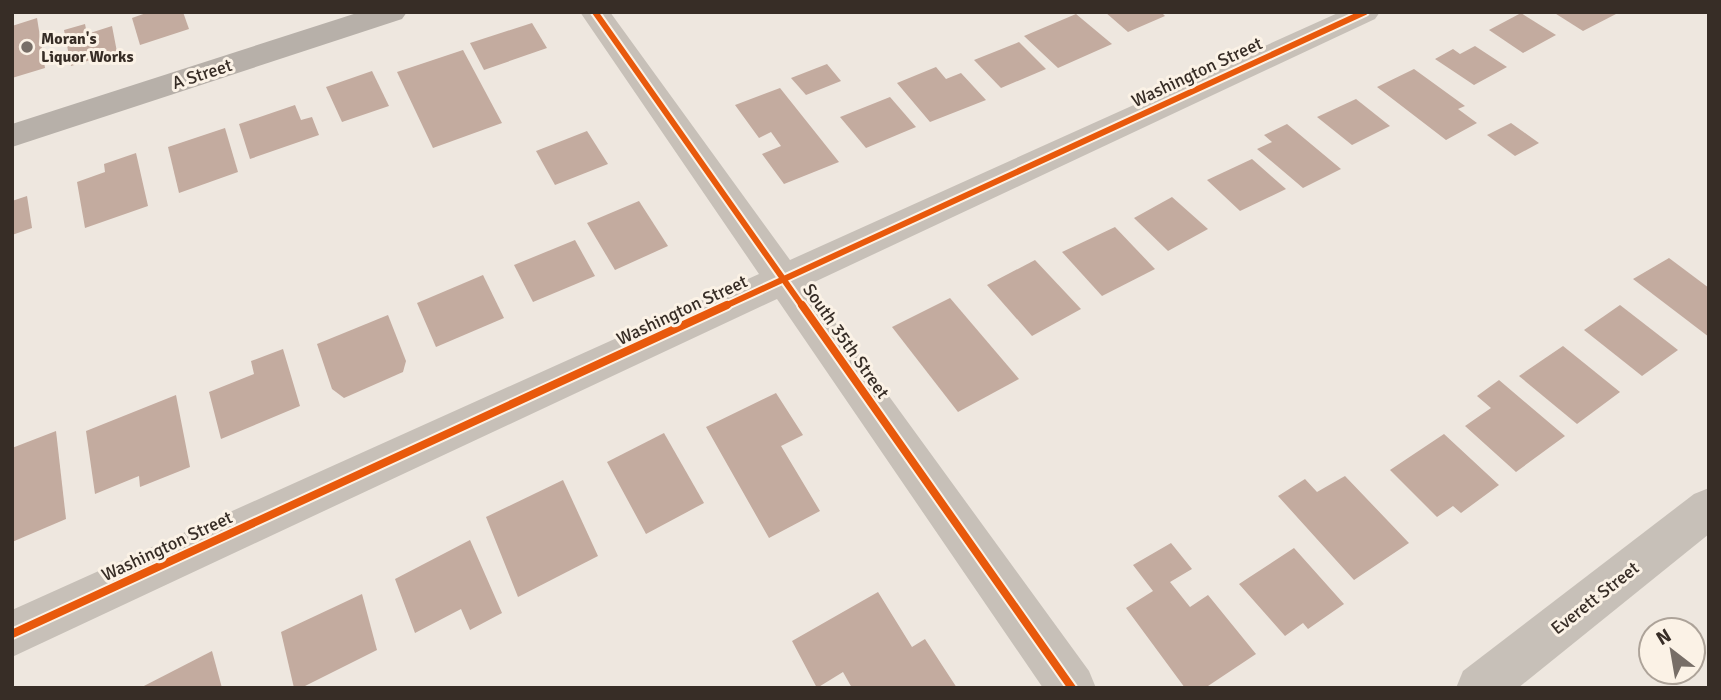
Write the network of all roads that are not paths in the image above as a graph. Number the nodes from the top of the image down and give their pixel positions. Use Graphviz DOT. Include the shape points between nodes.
graph roads {
  1 [pos="392,12"];
  2 [pos="595,12"];
  3 [pos="1365,12"];
  4 [pos="12,136"];
  5 [pos="785,280"];
  6 [pos="1709,508"];
  7 [pos="12,634"];
  8 [pos="1072,688"];
  9 [pos="1480,688"];
  1 -- 4 [label="main road, A Street"];
  2 -- 5 [label="street, South 35th Street"];
  3 -- 5 [label="street, Washington Street"];
  5 -- 7 [label="street, Washington Street"];
  5 -- 8 [label="street, South 35th Street"];
  6 -- 9 [label="street, Everett Street"];
}
